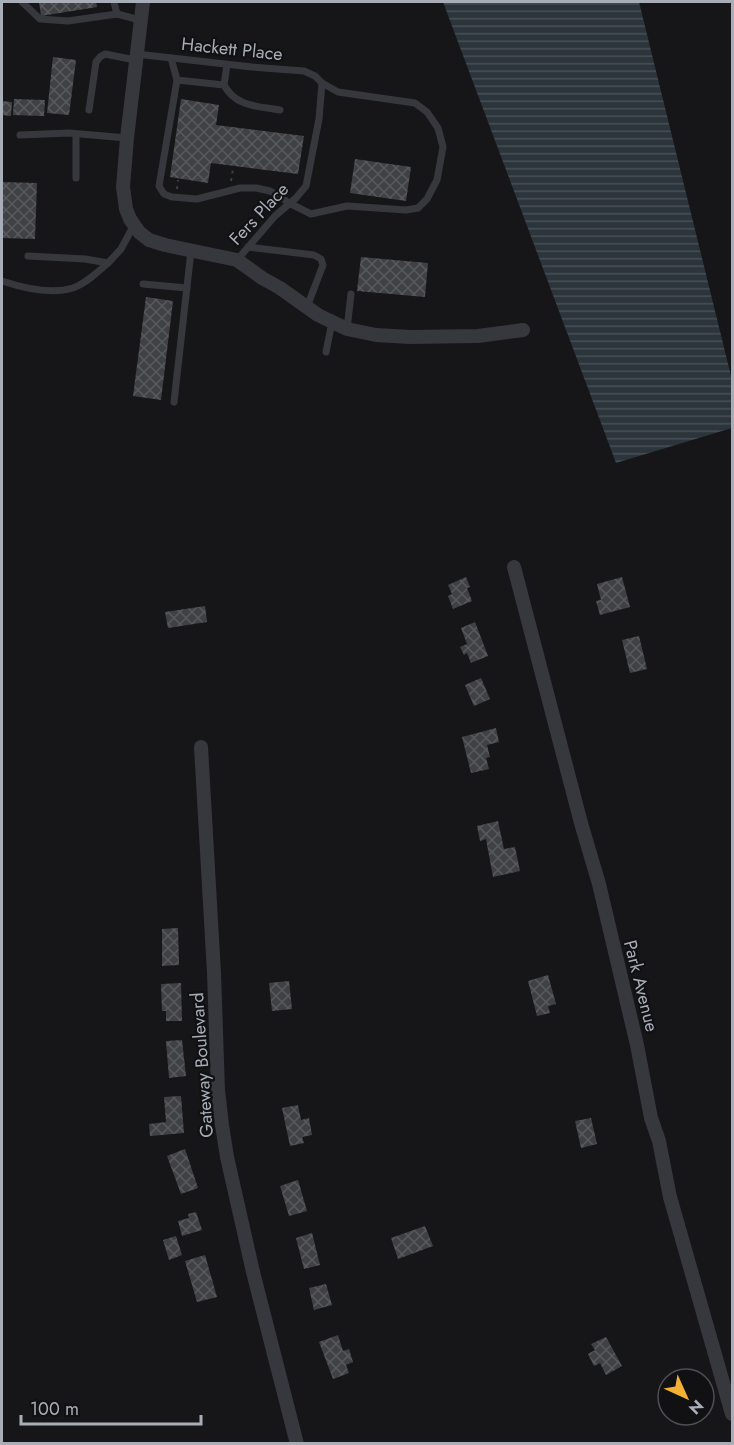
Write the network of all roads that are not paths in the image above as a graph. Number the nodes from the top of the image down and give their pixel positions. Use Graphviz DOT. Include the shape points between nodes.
graph roads {
  1 [pos="22,2"];
  2 [pos="114,2"];
  3 [pos="143,2"];
  4 [pos="117,14"];
  5 [pos="140,21"];
  6 [pos="136,57"];
  7 [pos="171,58"];
  8 [pos="227,65"];
  9 [pos="177,80"];
  10 [pos="322,83"];
  11 [pos="224,85"];
  12 [pos="89,110"];
  13 [pos="280,110"];
  14 [pos="76,134"];
  15 [pos="20,135"];
  16 [pos="127,138"];
  17 [pos="76,178"];
  18 [pos="289,204"];
  19 [pos="134,225"];
  20 [pos="248,247"];
  21 [pos="191,251"];
  22 [pos="28,256"];
  23 [pos="237,260"];
  24 [pos="108,263"];
  25 [pos="2,281"];
  26 [pos="142,284"];
  27 [pos="187,288"];
  28 [pos="351,294"];
  29 [pos="307,307"];
  30 [pos="332,322"];
  31 [pos="347,329"];
  32 [pos="523,330"];
  33 [pos="326,352"];
  34 [pos="174,402"];
  35 [pos="514,567"];
  36 [pos="201,747"];
  37 [pos="732,1414"];
  38 [pos="297,1443"];
  1 -- 4 [label="lane" via="40,19 68,21"];
  2 -- 4 [label="lane"];
  3 -- 5 [label="street"];
  4 -- 5 [label="lane"];
  5 -- 6 [label="street"];
  6 -- 7 [label="lane, Hackett Place"];
  6 -- 12 [label="lane, Hackett Place" via="100,57"];
  6 -- 16 [label="street"];
  7 -- 8 [label="lane, Hackett Place"];
  7 -- 9 [label="lane"];
  8 -- 10 [label="lane, Hackett Place" via="304,71"];
  8 -- 11 [label="lane"];
  9 -- 11 [label="lane"];
  9 -- 18 [label="lane, Hackett Place" via="159,186 164,194 197,199 256,188 270,191"];
  10 -- 18 [label="lane, Fers Place" via="320,118 306,186"];
  10 -- 18 [label="lane, Hackett Place" via="338,92 415,103 427,112 438,128 443,147 437,180 423,204 406,210 347,206 311,214"];
  11 -- 13 [label="lane" via="244,103"];
  14 -- 15 [label="lane"];
  14 -- 16 [label="lane"];
  14 -- 17 [label="lane"];
  16 -- 19 [label="street" via="123,187 126,209"];
  18 -- 20 [label="lane, Fers Place"];
  19 -- 21 [label="street" via="149,240"];
  19 -- 24 [label="lane"];
  20 -- 23 [label="lane, Fers Place"];
  20 -- 29 [label="lane" via="321,259 323,265"];
  21 -- 23 [label="street"];
  21 -- 27 [label="lane"];
  22 -- 24 [label="lane"];
  23 -- 29 [label="street"];
  24 -- 25 [label="lane" via="71,288 29,289"];
  26 -- 27 [label="lane"];
  27 -- 34 [label="lane"];
  28 -- 31 [label="lane"];
  29 -- 30 [label="street"];
  30 -- 31 [label="street"];
  30 -- 33 [label="lane"];
  31 -- 32 [label="street" via="410,337 478,336"];
  35 -- 37 [label="street, Park Avenue" via="599,884 670,1197"];
  36 -- 38 [label="street, Gateway Boulevard" via="222,1125 253,1272"];
}
